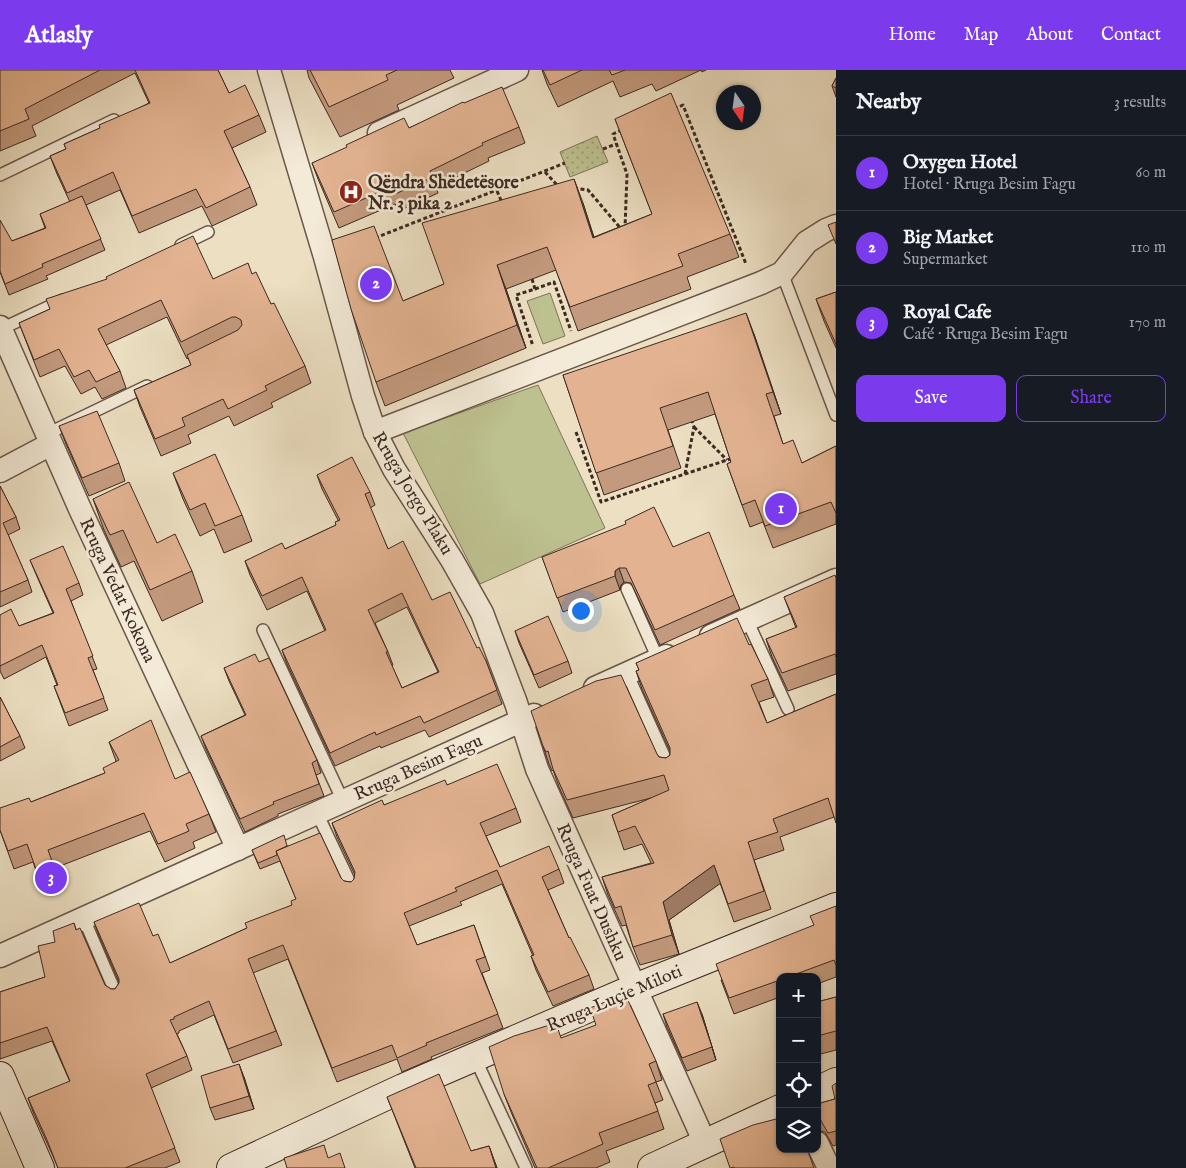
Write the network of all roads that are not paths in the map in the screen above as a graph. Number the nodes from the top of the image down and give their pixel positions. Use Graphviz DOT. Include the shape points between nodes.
graph roads {
  1 [pos="269,70"];
  2 [pos="517,70"];
  3 [pos="128,114"];
  4 [pos="363,141"];
  5 [pos="0,175"];
  6 [pos="836,226"];
  7 [pos="208,232"];
  8 [pos="172,249"];
  9 [pos="782,272"];
  10 [pos="73,295"];
  11 [pos="0,328"];
  12 [pos="153,384"];
  13 [pos="836,415"];
  14 [pos="375,432"];
  15 [pos="49,439"];
  16 [pos="0,470"];
  17 [pos="836,580"];
  18 [pos="627,589"];
  19 [pos="747,620"];
  20 [pos="263,630"];
  21 [pos="658,659"];
  22 [pos="627,673"];
  23 [pos="788,709"];
  24 [pos="522,721"];
  25 [pos="670,769"];
  26 [pos="344,801"];
  27 [pos="317,813"];
  28 [pos="238,849"];
  29 [pos="353,890"];
  30 [pos="836,907"];
  31 [pos="84,919"];
  32 [pos="0,956"];
  33 [pos="635,988"];
  34 [pos="118,996"];
  35 [pos="475,1058"];
  36 [pos="0,1076"];
  37 [pos="836,1082"];
  38 [pos="821,1089"];
  39 [pos="776,1110"];
  40 [pos="705,1143"];
  41 [pos="821,1151"];
  42 [pos="40,1168"];
  43 [pos="231,1168"];
  44 [pos="526,1168"];
  45 [pos="652,1168"];
  46 [pos="829,1168"];
  1 -- 14 [label="street, Rruga Jorgo Plaku" via="309,166 325,257"];
  2 -- 4 [label="street"];
  3 -- 5 [label="lane"];
  6 -- 9 [label="street" via="807,242"];
  7 -- 8 [label="lane"];
  9 -- 13 [label="lane"];
  9 -- 14 [label="street"];
  10 -- 11 [label="lane, Rruga Vedat Kokona"];
  11 -- 15 [label="street, Rruga Vedat Kokona"];
  12 -- 15 [label="lane"];
  14 -- 24 [label="street, Rruga Jorgo Plaku" via="482,613"];
  15 -- 16 [label="street"];
  15 -- 28 [label="street, Rruga Vedat Kokona"];
  17 -- 19 [label="street, Rruga Besim Fagu"];
  18 -- 21 [label="lane"];
  19 -- 21 [label="street, Rruga Besim Fagu"];
  19 -- 23 [label="lane"];
  20 -- 26 [label="lane"];
  21 -- 22 [label="street, Rruga Besim Fagu"];
  22 -- 24 [label="street, Rruga Besim Fagu"];
  22 -- 25 [label="lane"];
  24 -- 26 [label="street, Rruga Besim Fagu"];
  24 -- 33 [label="street, Rruga Fuat Dushku" via="554,810"];
  26 -- 27 [label="street, Rruga Besim Fagu"];
  27 -- 28 [label="street, Rruga Besim Fagu"];
  27 -- 29 [label="lane"];
  28 -- 31 [label="street, Rruga Besim Fagu"];
  30 -- 33 [label="street, Rruga Luçie Miloti"];
  31 -- 32 [label="street, Rruga Besim Fagu"];
  31 -- 34 [label="lane"];
  33 -- 35 [label="street, Rruga Luçie Miloti"];
  33 -- 40 [label="street, Rruga Fuat Dushku"];
  35 -- 43 [label="street, Rruga Luçie Miloti"];
  35 -- 44 [label="lane"];
  36 -- 42 [label="street"];
  37 -- 38 [label="street"];
  39 -- 40 [label="street"];
  40 -- 45 [label="street"];
  41 -- 46 [label="street"];
}
